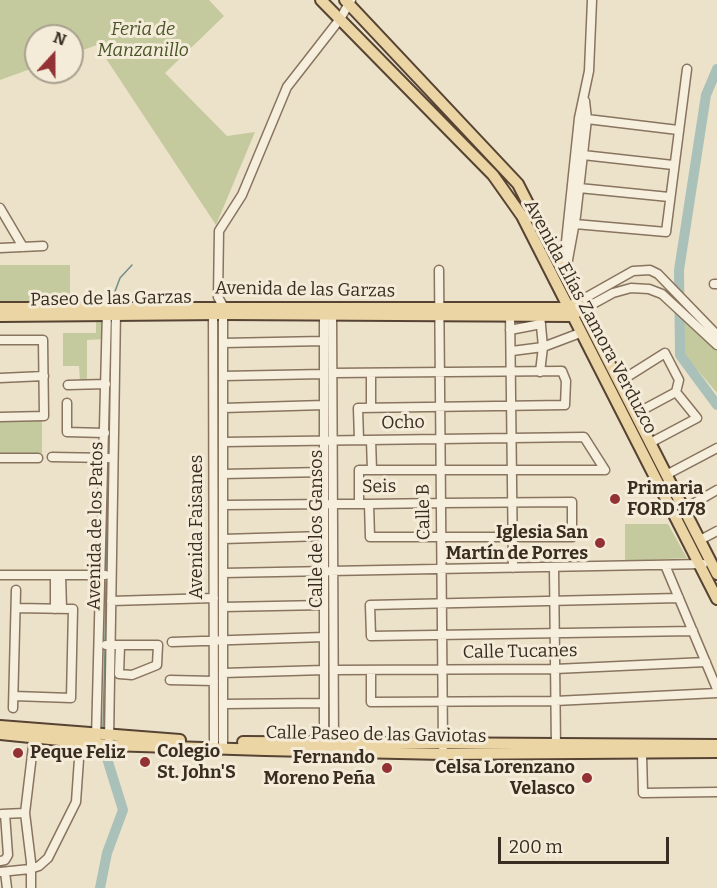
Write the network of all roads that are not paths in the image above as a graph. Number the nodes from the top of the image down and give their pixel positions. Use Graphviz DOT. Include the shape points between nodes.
graph roads {
  1 [pos="321,0"];
  2 [pos="592,0"];
  3 [pos="348,1"];
  4 [pos="340,19"];
  5 [pos="687,69"];
  6 [pos="585,97"];
  7 [pos="587,119"];
  8 [pos="678,130"];
  9 [pos="583,155"];
  10 [pos="673,165"];
  11 [pos="579,188"];
  12 [pos="669,197"];
  13 [pos="0,208"];
  14 [pos="575,224"];
  15 [pos="43,246"];
  16 [pos="23,247"];
  17 [pos="0,248"];
  18 [pos="560,266"];
  19 [pos="642,269"];
  20 [pos="439,270"];
  21 [pos="565,276"];
  22 [pos="641,287"];
  23 [pos="609,290"];
  24 [pos="580,306"];
  25 [pos="218,307"];
  26 [pos="0,308"];
  27 [pos="328,311"];
  28 [pos="111,312"];
  29 [pos="439,312"];
  30 [pos="510,312"];
  31 [pos="569,312"];
  32 [pos="0,316"];
  33 [pos="540,320"];
  34 [pos="510,330"];
  35 [pos="580,333"];
  36 [pos="717,335"];
  37 [pos="0,340"];
  38 [pos="324,341"];
  39 [pos="223,343"];
  40 [pos="717,345"];
  41 [pos="543,347"];
  42 [pos="512,351"];
  43 [pos="440,372"];
  44 [pos="511,372"];
  45 [pos="540,372"];
  46 [pos="328,373"];
  47 [pos="371,373"];
  48 [pos="44,376"];
  49 [pos="223,376"];
  50 [pos="0,378"];
  51 [pos="619,382"];
  52 [pos="106,384"];
  53 [pos="68,385"];
  54 [pos="676,392"];
  55 [pos="67,403"];
  56 [pos="324,405"];
  57 [pos="512,406"];
  58 [pos="440,407"];
  59 [pos="223,408"];
  60 [pos="371,408"];
  61 [pos="635,414"];
  62 [pos="0,417"];
  63 [pos="105,433"];
  64 [pos="511,438"];
  65 [pos="440,439"];
  66 [pos="359,440"];
  67 [pos="371,440"];
  68 [pos="328,441"];
  69 [pos="223,442"];
  70 [pos="650,442"];
  71 [pos="717,448"];
  72 [pos="52,457"];
  73 [pos="0,458"];
  74 [pos="38,458"];
  75 [pos="109,458"];
  76 [pos="372,470"];
  77 [pos="441,470"];
  78 [pos="512,470"];
  79 [pos="324,472"];
  80 [pos="223,474"];
  81 [pos="666,475"];
  82 [pos="717,490"];
  83 [pos="512,502"];
  84 [pos="441,503"];
  85 [pos="328,504"];
  86 [pos="359,504"];
  87 [pos="369,504"];
  88 [pos="223,505"];
  89 [pos="684,509"];
  90 [pos="717,531"];
  91 [pos="324,536"];
  92 [pos="441,537"];
  93 [pos="512,537"];
  94 [pos="223,538"];
  95 [pos="699,540"];
  96 [pos="699,564"];
  97 [pos="665,565"];
  98 [pos="554,567"];
  99 [pos="513,568"];
  100 [pos="441,569"];
  101 [pos="715,570"];
  102 [pos="329,571"];
  103 [pos="223,573"];
  104 [pos="0,575"];
  105 [pos="58,575"];
  106 [pos="100,575"];
  107 [pos="111,575"];
  108 [pos="16,590"];
  109 [pos="214,598"];
  110 [pos="679,598"];
  111 [pos="717,599"];
  112 [pos="111,601"];
  113 [pos="555,603"];
  114 [pos="442,604"];
  115 [pos="324,605"];
  116 [pos="223,607"];
  117 [pos="16,608"];
  118 [pos="59,609"];
  119 [pos="693,631"];
  120 [pos="555,635"];
  121 [pos="442,636"];
  122 [pos="324,637"];
  123 [pos="223,641"];
  124 [pos="172,642"];
  125 [pos="214,642"];
  126 [pos="98,645"];
  127 [pos="115,645"];
  128 [pos="706,662"];
  129 [pos="371,669"];
  130 [pos="442,669"];
  131 [pos="555,669"];
  132 [pos="324,670"];
  133 [pos="334,670"];
  134 [pos="223,673"];
  135 [pos="170,680"];
  136 [pos="214,681"];
  137 [pos="717,691"];
  138 [pos="14,696"];
  139 [pos="555,701"];
  140 [pos="442,702"];
  141 [pos="324,703"];
  142 [pos="223,704"];
  143 [pos="13,708"];
  144 [pos="0,726"];
  145 [pos="0,734"];
  146 [pos="34,738"];
  147 [pos="94,741"];
  148 [pos="109,741"];
  149 [pos="219,745"];
  150 [pos="717,745"];
  151 [pos="329,747"];
  152 [pos="556,748"];
  153 [pos="443,749"];
  154 [pos="717,752"];
  155 [pos="642,754"];
  156 [pos="717,792"];
  157 [pos="25,813"];
  158 [pos="2,814"];
  159 [pos="0,861"];
  160 [pos="30,869"];
  161 [pos="3,872"];
  162 [pos="7,888"];
  163 [pos="31,888"];
  1 -- 4 [label="main road, Avenida Elías Zamora Verduzco"];
  2 -- 6 [label="street"];
  3 -- 4 [label="street"];
  3 -- 18 [label="main road, Avenida Elías Zamora Verduzco" via="518,184"];
  4 -- 25 [label="street" via="287,87 242,195 219,231"];
  4 -- 31 [label="main road, Avenida Elías Zamora Verduzco" via="493,175 522,216"];
  5 -- 8 [label="street"];
  6 -- 7 [label="street"];
  6 -- 18 [label="street"];
  7 -- 8 [label="street"];
  7 -- 9 [label="street"];
  8 -- 10 [label="street"];
  9 -- 10 [label="street"];
  9 -- 11 [label="street"];
  10 -- 12 [label="street"];
  11 -- 12 [label="street"];
  11 -- 14 [label="street"];
  12 -- 14 [label="street" via="666,232"];
  13 -- 16 [label="street"];
  14 -- 21 [label="street"];
  15 -- 16 [label="street"];
  16 -- 17 [label="street"];
  18 -- 21 [label="main road, Avenida Elías Zamora Verduzco"];
  19 -- 22 [label="street"];
  19 -- 23 [label="street"];
  19 -- 36 [label="street" via="658,274"];
  20 -- 29 [label="street, Calle B"];
  21 -- 24 [label="main road, Avenida Elías Zamora Verduzco"];
  22 -- 23 [label="street"];
  22 -- 40 [label="street" via="662,294"];
  23 -- 24 [label="street"];
  24 -- 31 [label="main road"];
  24 -- 51 [label="main road, Avenida Elías Zamora Verduzco"];
  25 -- 27 [label="main road, Avenida de las Garzas"];
  25 -- 28 [label="main road, Avenida de las Garzas"];
  25 -- 39 [label="street, Avenida Faisanes"];
  25 -- 109 [label="street, Avenida Faisanes"];
  26 -- 28 [label="main road, Avenida de las Garzas"];
  27 -- 29 [label="main road, Avenida de las Garzas"];
  27 -- 38 [label="street"];
  27 -- 46 [label="street, Calle de los Gansos"];
  28 -- 32 [label="main road, Paseo de las Garzas"];
  28 -- 52 [label="street, Avenida de los Patos"];
  28 -- 75 [label="street, Avenida de los Patos"];
  29 -- 30 [label="main road, Avenida de las Garzas"];
  29 -- 43 [label="street, Calle B"];
  30 -- 31 [label="main road, Avenida de las Garzas"];
  30 -- 33 [label="main road"];
  30 -- 34 [label="street"];
  31 -- 33 [label="main road"];
  31 -- 35 [label="main road, Avenida Elías Zamora Verduzco"];
  33 -- 34 [label="street"];
  33 -- 41 [label="street"];
  34 -- 42 [label="street"];
  35 -- 41 [label="street"];
  35 -- 96 [label="main road, Avenida Elías Zamora Verduzco"];
  37 -- 48 [label="street" via="43,340"];
  38 -- 39 [label="street"];
  38 -- 46 [label="street"];
  39 -- 49 [label="street, Avenida Faisanes"];
  41 -- 42 [label="street"];
  41 -- 45 [label="street"];
  42 -- 44 [label="street"];
  43 -- 44 [label="street"];
  43 -- 47 [label="street"];
  43 -- 58 [label="street, Calle B"];
  44 -- 45 [label="street"];
  44 -- 57 [label="street"];
  45 -- 57 [label="street" via="562,372 567,392 565,405"];
  46 -- 47 [label="street"];
  46 -- 49 [label="street"];
  46 -- 56 [label="street"];
  46 -- 68 [label="street, Calle de los Gansos"];
  47 -- 60 [label="street"];
  48 -- 50 [label="street"];
  48 -- 62 [label="street" via="44,416"];
  49 -- 59 [label="street, Avenida Faisanes"];
  51 -- 54 [label="street" via="665,353 679,380"];
  51 -- 61 [label="main road, Avenida Elías Zamora Verduzco"];
  52 -- 53 [label="street"];
  52 -- 63 [label="street, Avenida de los Patos"];
  54 -- 61 [label="street"];
  54 -- 70 [label="street" via="697,418"];
  55 -- 63 [label="street" via="67,432"];
  56 -- 59 [label="street"];
  56 -- 68 [label="street"];
  57 -- 58 [label="street"];
  57 -- 64 [label="street"];
  58 -- 60 [label="street"];
  58 -- 65 [label="street, Calle B"];
  59 -- 69 [label="street, Avenida Faisanes"];
  60 -- 66 [label="street" via="358,408"];
  61 -- 70 [label="main road, Avenida Elías Zamora Verduzco"];
  63 -- 75 [label="street, Avenida de los Patos"];
  64 -- 65 [label="street, Ocho"];
  64 -- 78 [label="street"];
  64 -- 78 [label="street, Ocho" via="584,437 605,470"];
  65 -- 67 [label="street, Ocho"];
  65 -- 77 [label="street, Calle B"];
  66 -- 67 [label="street, Ocho"];
  66 -- 68 [label="street, Ocho"];
  67 -- 76 [label="street"];
  68 -- 69 [label="street, Ocho"];
  68 -- 79 [label="street"];
  68 -- 85 [label="street, Calle de los Gansos"];
  69 -- 80 [label="street, Avenida Faisanes"];
  70 -- 81 [label="main road, Avenida Elías Zamora Verduzco"];
  71 -- 81 [label="street"];
  72 -- 75 [label="street"];
  73 -- 74 [label="street"];
  75 -- 106 [label="street, Avenida de los Patos"];
  75 -- 107 [label="street, Avenida de los Patos"];
  76 -- 77 [label="street"];
  76 -- 86 [label="street" via="359,470"];
  77 -- 78 [label="street"];
  77 -- 84 [label="street, Calle B"];
  78 -- 83 [label="street"];
  79 -- 80 [label="street"];
  79 -- 85 [label="street"];
  80 -- 88 [label="street, Avenida Faisanes"];
  81 -- 89 [label="main road, Avenida Elías Zamora Verduzco"];
  82 -- 89 [label="street"];
  83 -- 84 [label="street, Seis"];
  83 -- 93 [label="street"];
  83 -- 93 [label="street, Seis" via="572,502 572,537"];
  84 -- 87 [label="street, Seis"];
  84 -- 92 [label="street, Calle B"];
  85 -- 86 [label="street, Seis"];
  85 -- 88 [label="street, Seis"];
  85 -- 91 [label="street"];
  85 -- 102 [label="street, Calle de los Gansos"];
  86 -- 87 [label="street, Seis"];
  87 -- 92 [label="street" via="370,537"];
  88 -- 94 [label="street, Avenida Faisanes"];
  89 -- 95 [label="main road, Avenida Elías Zamora Verduzco"];
  90 -- 95 [label="street"];
  91 -- 94 [label="street"];
  91 -- 102 [label="street"];
  92 -- 93 [label="street"];
  92 -- 100 [label="street, Calle B"];
  93 -- 99 [label="street"];
  94 -- 103 [label="street, Avenida Faisanes"];
  95 -- 101 [label="main road, Avenida Elías Zamora Verduzco"];
  96 -- 97 [label="street"];
  96 -- 101 [label="street"];
  96 -- 111 [label="main road, Avenida Elías Zamora Verduzco"];
  97 -- 98 [label="street"];
  97 -- 110 [label="street"];
  98 -- 99 [label="street"];
  98 -- 113 [label="street"];
  99 -- 100 [label="street"];
  100 -- 102 [label="street"];
  100 -- 114 [label="street, Calle B"];
  102 -- 103 [label="street"];
  102 -- 115 [label="street"];
  102 -- 133 [label="street, Calle de los Gansos"];
  103 -- 116 [label="street, Avenida Faisanes"];
  104 -- 105 [label="street"];
  105 -- 106 [label="street"];
  105 -- 118 [label="street"];
  106 -- 107 [label="street"];
  106 -- 126 [label="street, Avenida de los Patos"];
  107 -- 112 [label="street, Avenida de los Patos"];
  108 -- 117 [label="street"];
  109 -- 112 [label="street"];
  109 -- 125 [label="street, Avenida Faisanes"];
  110 -- 113 [label="street"];
  110 -- 119 [label="street"];
  112 -- 127 [label="street, Avenida de los Patos"];
  113 -- 114 [label="street"];
  113 -- 120 [label="street"];
  114 -- 121 [label="street, Calle B"];
  114 -- 121 [label="street" via="370,605 371,636"];
  115 -- 116 [label="street"];
  115 -- 122 [label="street"];
  116 -- 123 [label="street, Avenida Faisanes"];
  117 -- 118 [label="street"];
  117 -- 138 [label="street"];
  118 -- 138 [label="street" via="73,609 71,698"];
  119 -- 120 [label="street"];
  119 -- 128 [label="street"];
  120 -- 121 [label="street"];
  120 -- 131 [label="street"];
  121 -- 130 [label="street, Calle B"];
  122 -- 123 [label="street"];
  122 -- 132 [label="street"];
  123 -- 125 [label="street"];
  123 -- 134 [label="street, Avenida Faisanes"];
  124 -- 125 [label="street"];
  125 -- 136 [label="street, Avenida Faisanes"];
  126 -- 127 [label="street"];
  126 -- 147 [label="street, Avenida de los Patos"];
  127 -- 127 [label="street" via="158,645 157,665 132,675 119,674"];
  127 -- 148 [label="street, Avenida de los Patos"];
  128 -- 131 [label="street, Calle Tucanes"];
  128 -- 137 [label="street"];
  129 -- 130 [label="street, Calle Tucanes"];
  129 -- 133 [label="street, Calle Tucanes"];
  129 -- 140 [label="street" via="371,702"];
  130 -- 131 [label="street, Calle Tucanes"];
  130 -- 140 [label="street, Calle B"];
  131 -- 139 [label="street"];
  132 -- 134 [label="street"];
  132 -- 141 [label="street"];
  133 -- 151 [label="street, Calle de los Gansos"];
  134 -- 142 [label="street, Avenida Faisanes"];
  135 -- 136 [label="street"];
  136 -- 149 [label="street, Avenida Faisanes"];
  137 -- 139 [label="street"];
  138 -- 143 [label="street"];
  139 -- 140 [label="street"];
  139 -- 152 [label="street"];
  140 -- 153 [label="street, Calle B"];
  141 -- 142 [label="street"];
  141 -- 151 [label="street"];
  142 -- 149 [label="street, Avenida Faisanes"];
  144 -- 147 [label="main road, Calle Paseo de las Gaviotas"];
  145 -- 146 [label="main road, Calle Paseo de las Gaviotas"];
  146 -- 147 [label="main road, Calle Paseo de las Gaviotas"];
  146 -- 157 [label="street"];
  147 -- 148 [label="main road, Calle Paseo de las Gaviotas"];
  147 -- 160 [label="street" via="80,759 76,802 66,827 48,858"];
  148 -- 149 [label="main road, Calle Paseo de las Gaviotas"];
  149 -- 151 [label="main road, Calle Paseo de las Gaviotas"];
  150 -- 152 [label="main road, Calle Paseo de las Gaviotas"];
  151 -- 153 [label="main road, Calle Paseo de las Gaviotas"];
  152 -- 153 [label="main road, Calle Paseo de las Gaviotas"];
  152 -- 155 [label="main road, Calle Paseo de las Gaviotas"];
  154 -- 155 [label="main road, Calle Paseo de las Gaviotas"];
  155 -- 156 [label="street" via="643,793"];
  157 -- 158 [label="street"];
  157 -- 160 [label="street"];
  158 -- 159 [label="street" via="8,855"];
  160 -- 161 [label="street"];
  160 -- 163 [label="street"];
  161 -- 162 [label="street"];
}
